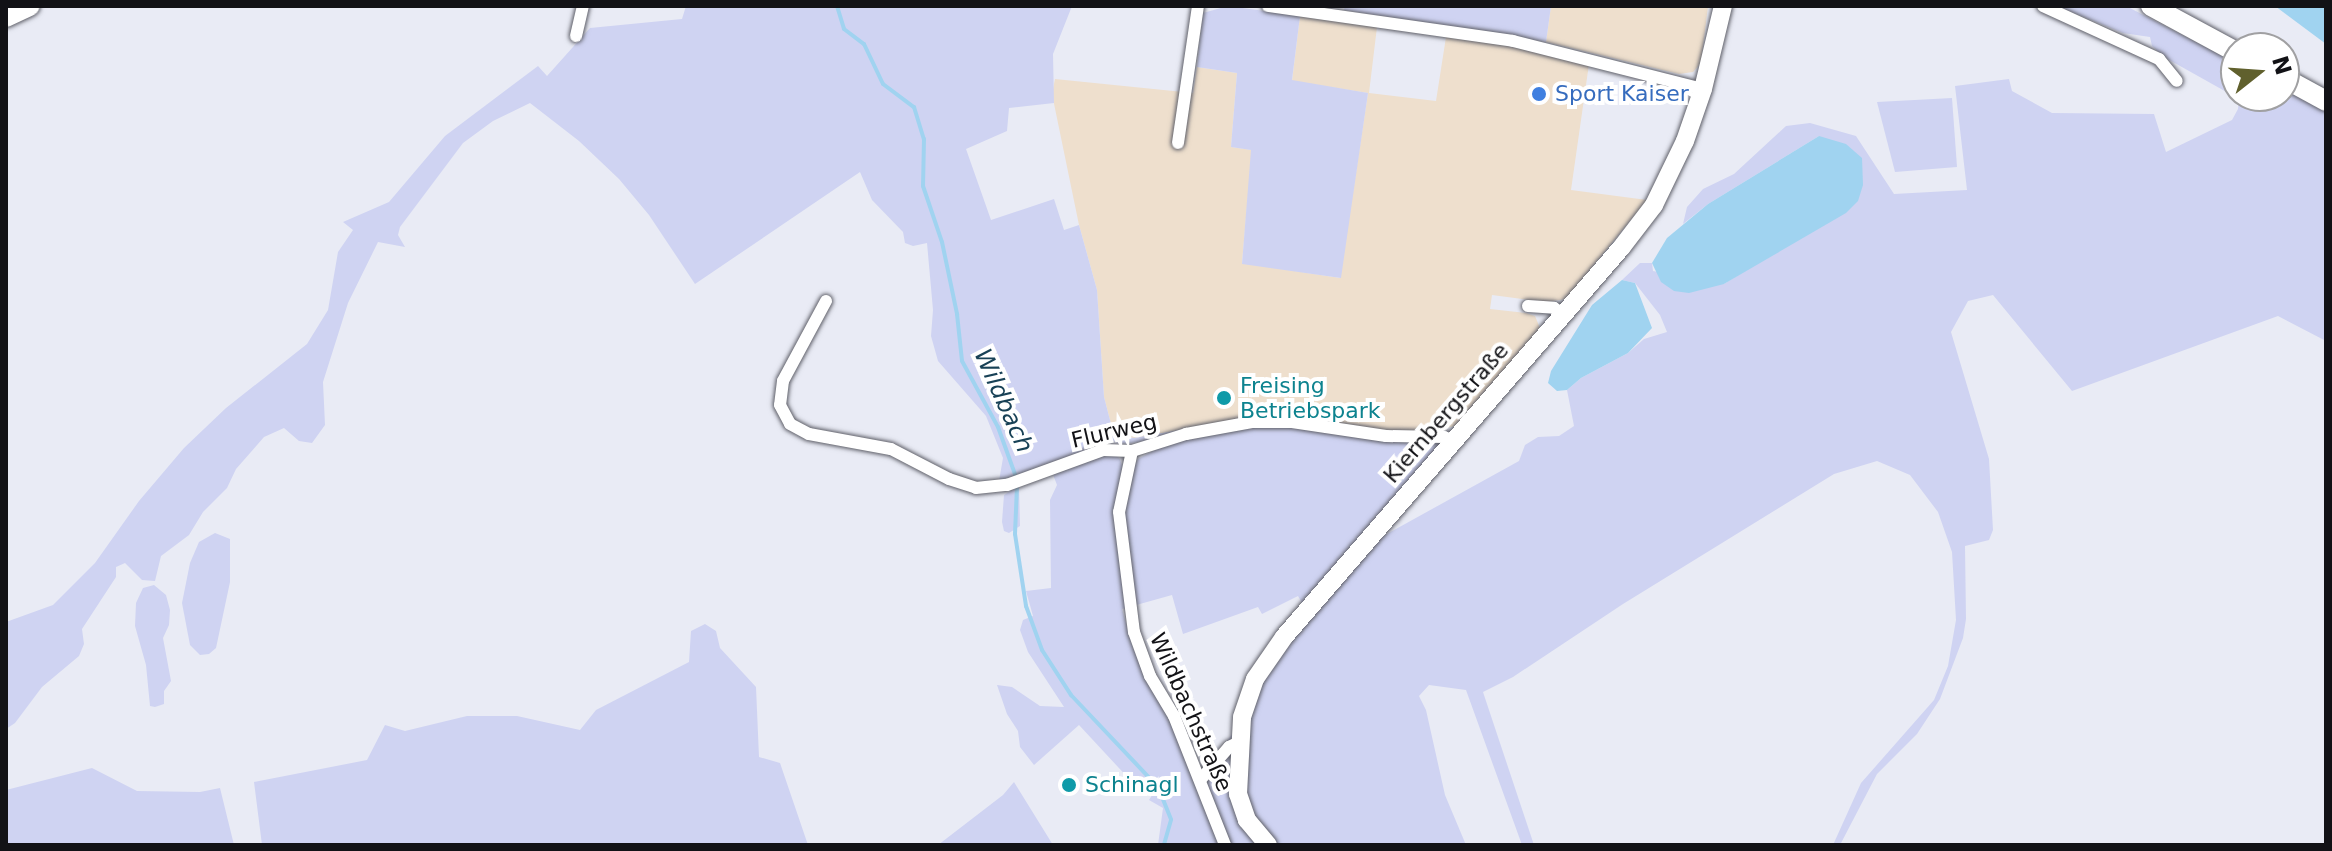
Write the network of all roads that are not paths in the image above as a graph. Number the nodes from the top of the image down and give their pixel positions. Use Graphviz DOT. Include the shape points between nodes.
graph roads {
  1 [pos="30,6"];
  2 [pos="583,6"];
  3 [pos="1198,6"];
  4 [pos="1268,6"];
  5 [pos="1723,6"];
  6 [pos="2043,6"];
  7 [pos="2151,6"];
  8 [pos="6,17"];
  9 [pos="576,36"];
  10 [pos="2220,43"];
  11 [pos="2177,81"];
  12 [pos="2300,87"];
  13 [pos="1703,89"];
  14 [pos="2326,101"];
  15 [pos="1178,143"];
  16 [pos="826,301"];
  17 [pos="1528,306"];
  18 [pos="1563,314"];
  19 [pos="1453,441"];
  20 [pos="1132,451"];
  21 [pos="1239,742"];
  22 [pos="1201,779"];
  23 [pos="1225,845"];
  24 [pos="1268,845"];
  1 -- 8 [label="main road"];
  2 -- 9 [label="street"];
  3 -- 15 [label="street"];
  4 -- 13 [label="street" via="1513,41"];
  5 -- 13 [label="street, Kiernbergstraße"];
  6 -- 11 [label="street" via="2159,59"];
  7 -- 10 [label="main road"];
  12 -- 14 [label="main road"];
  13 -- 18 [label="street, Kiernbergstraße" via="1676,165 1654,205"];
  16 -- 20 [label="street, Flurweg" via="783,381 780,405 790,424 809,434 891,449 976,488 1007,485 1103,450"];
  17 -- 18 [label="street"];
  18 -- 19 [label="street, Kiernbergstraße"];
  19 -- 20 [label="street, Flurweg" via="1252,422"];
  19 -- 21 [label="street, Kiernbergstraße" via="1263,664 1247,697"];
  20 -- 22 [label="street, Wildbachstraße" via="1119,512 1134,632"];
  21 -- 22 [label="street"];
  21 -- 24 [label="street, Kiernbergstraße" via="1241,808"];
  22 -- 23 [label="street, Wildbachstraße"];
}
